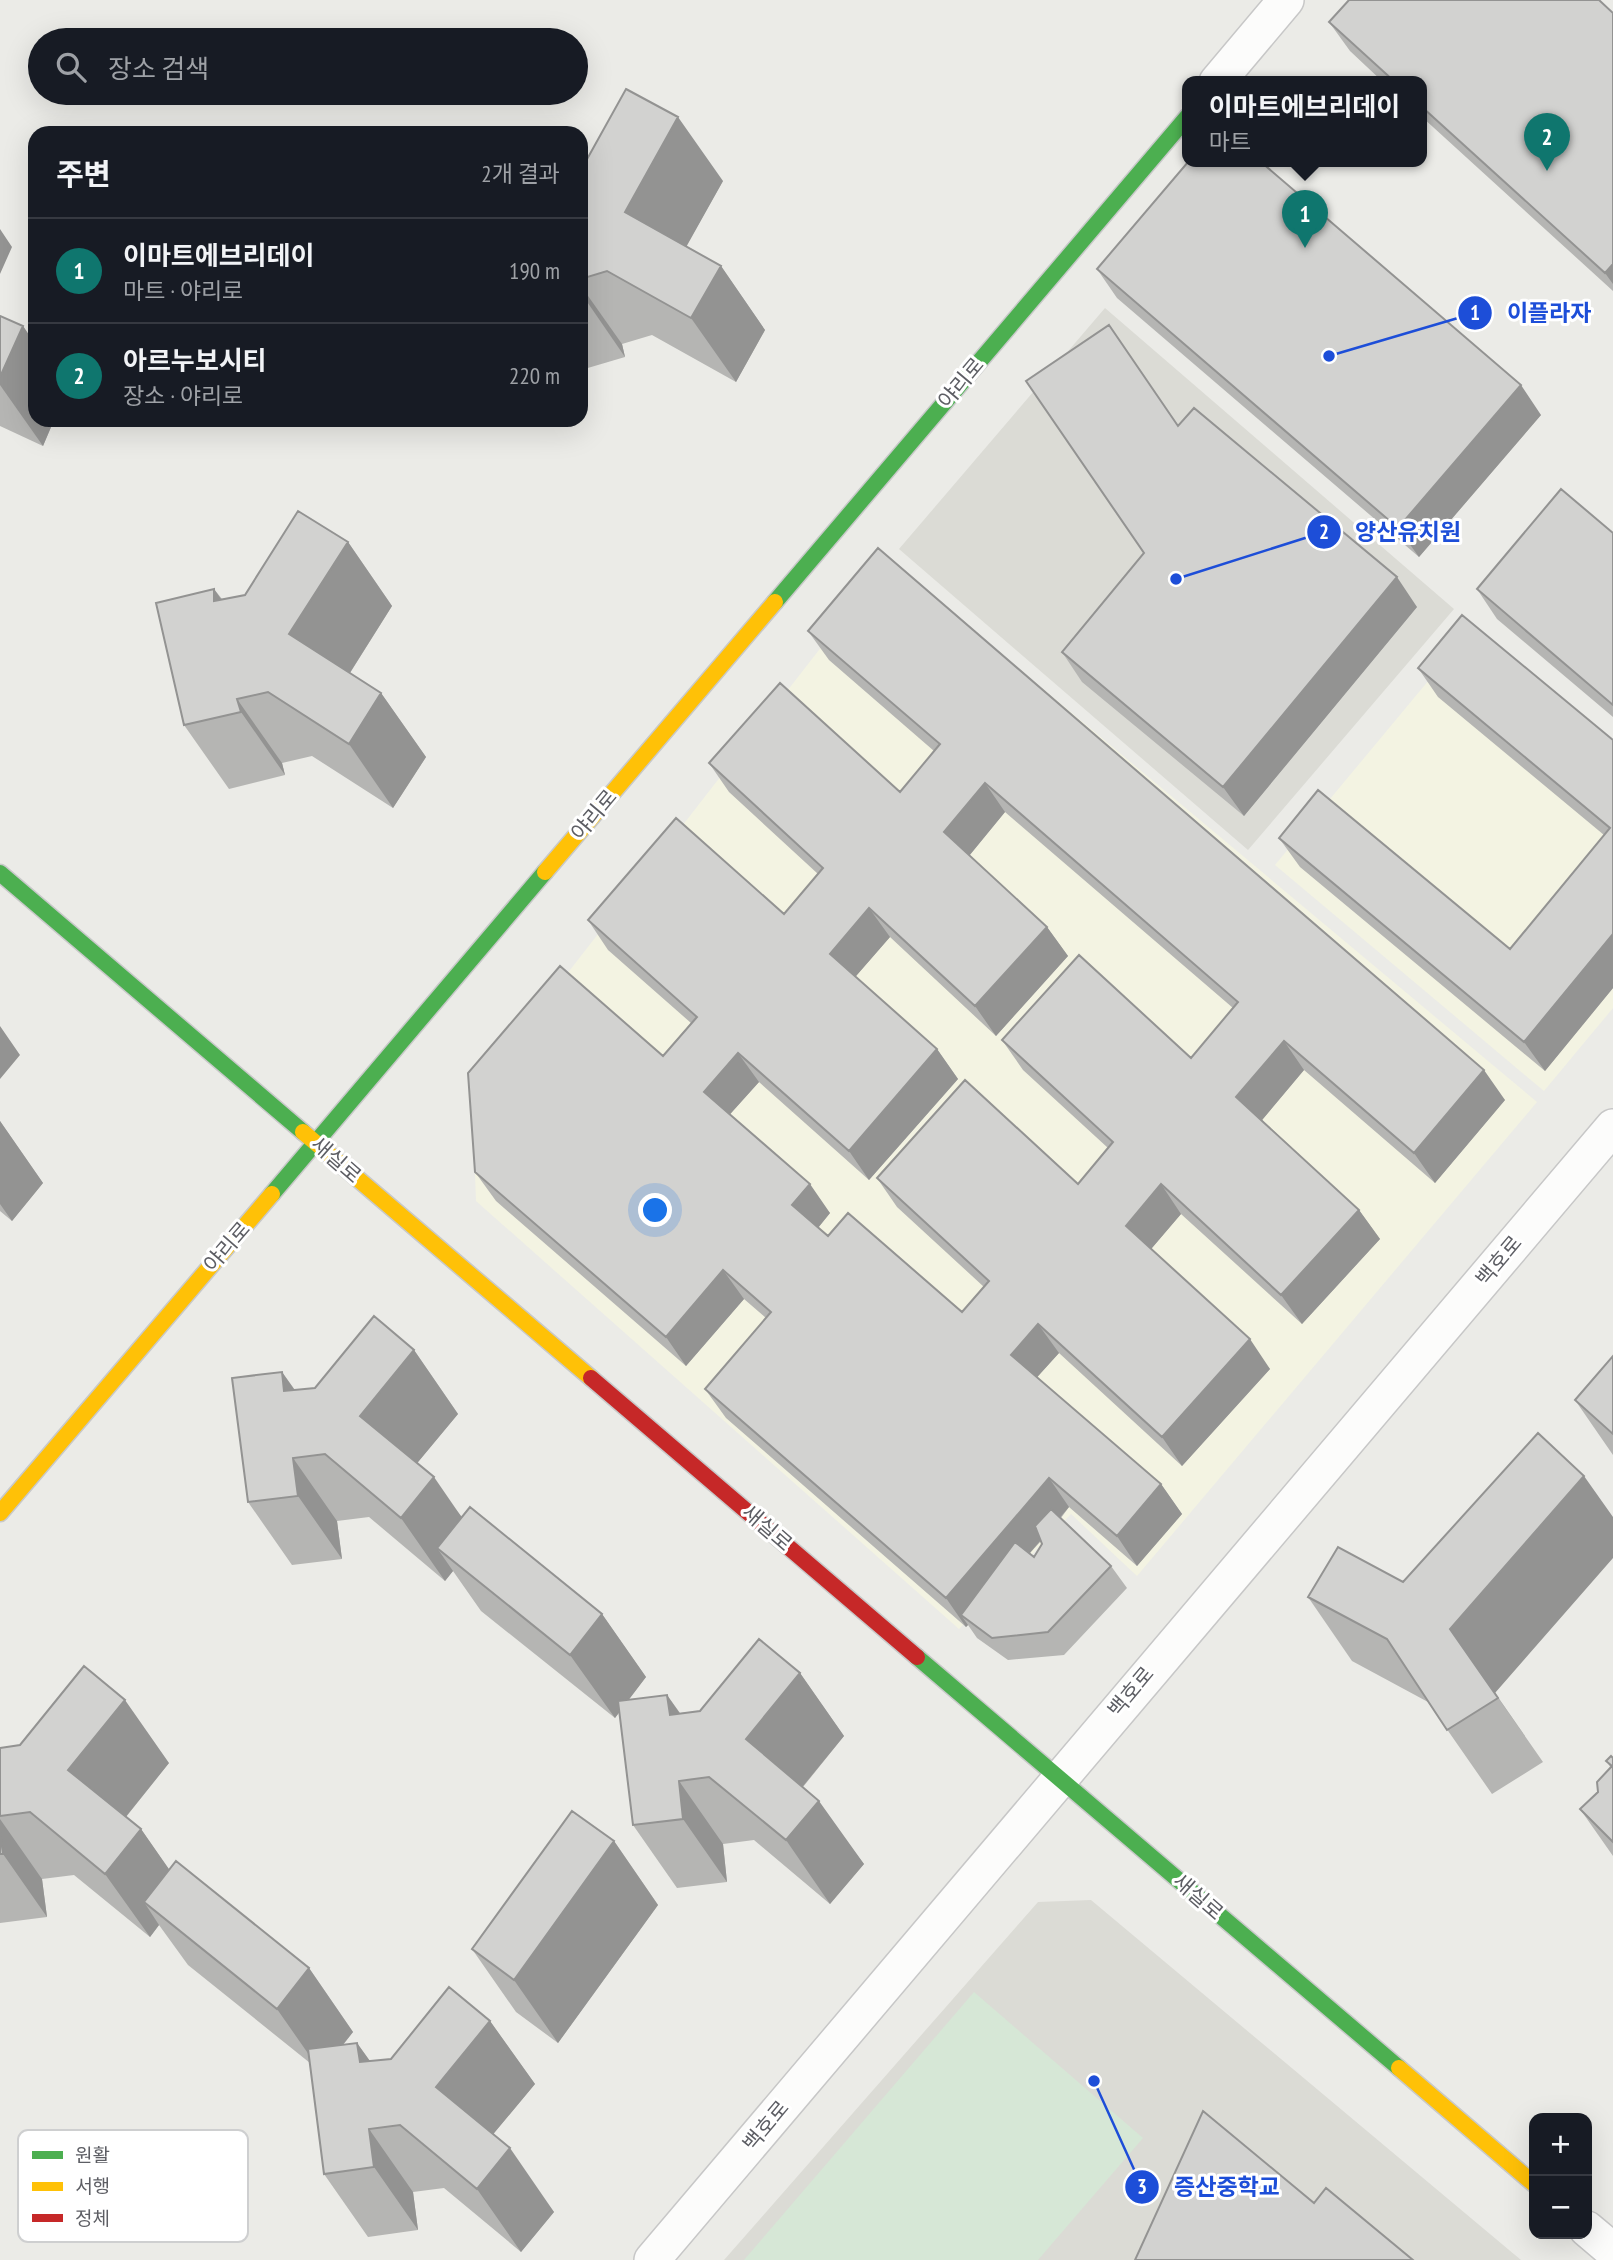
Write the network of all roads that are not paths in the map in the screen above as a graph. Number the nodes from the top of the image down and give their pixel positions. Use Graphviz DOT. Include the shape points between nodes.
graph roads {
  1 [pos="1286,0"];
  2 [pos="1222,76"];
  3 [pos="1182,123"];
  4 [pos="0,873"];
  5 [pos="1613,1127"];
  6 [pos="316,1143"];
  7 [pos="0,1513"];
  8 [pos="1058,1777"];
  9 [pos="1529,2180"];
  10 [pos="1592,2233"];
  11 [pos="1613,2251"];
  12 [pos="652,2260"];
  1 -- 2 [label="street"];
  3 -- 6 [label="street, 야리로"];
  4 -- 6 [label="street, 새실로"];
  5 -- 8 [label="street, 백호로"];
  6 -- 7 [label="street, 야리로"];
  6 -- 8 [label="street, 새실로"];
  8 -- 9 [label="street, 새실로"];
  8 -- 12 [label="street, 백호로"];
  10 -- 11 [label="street"];
}
